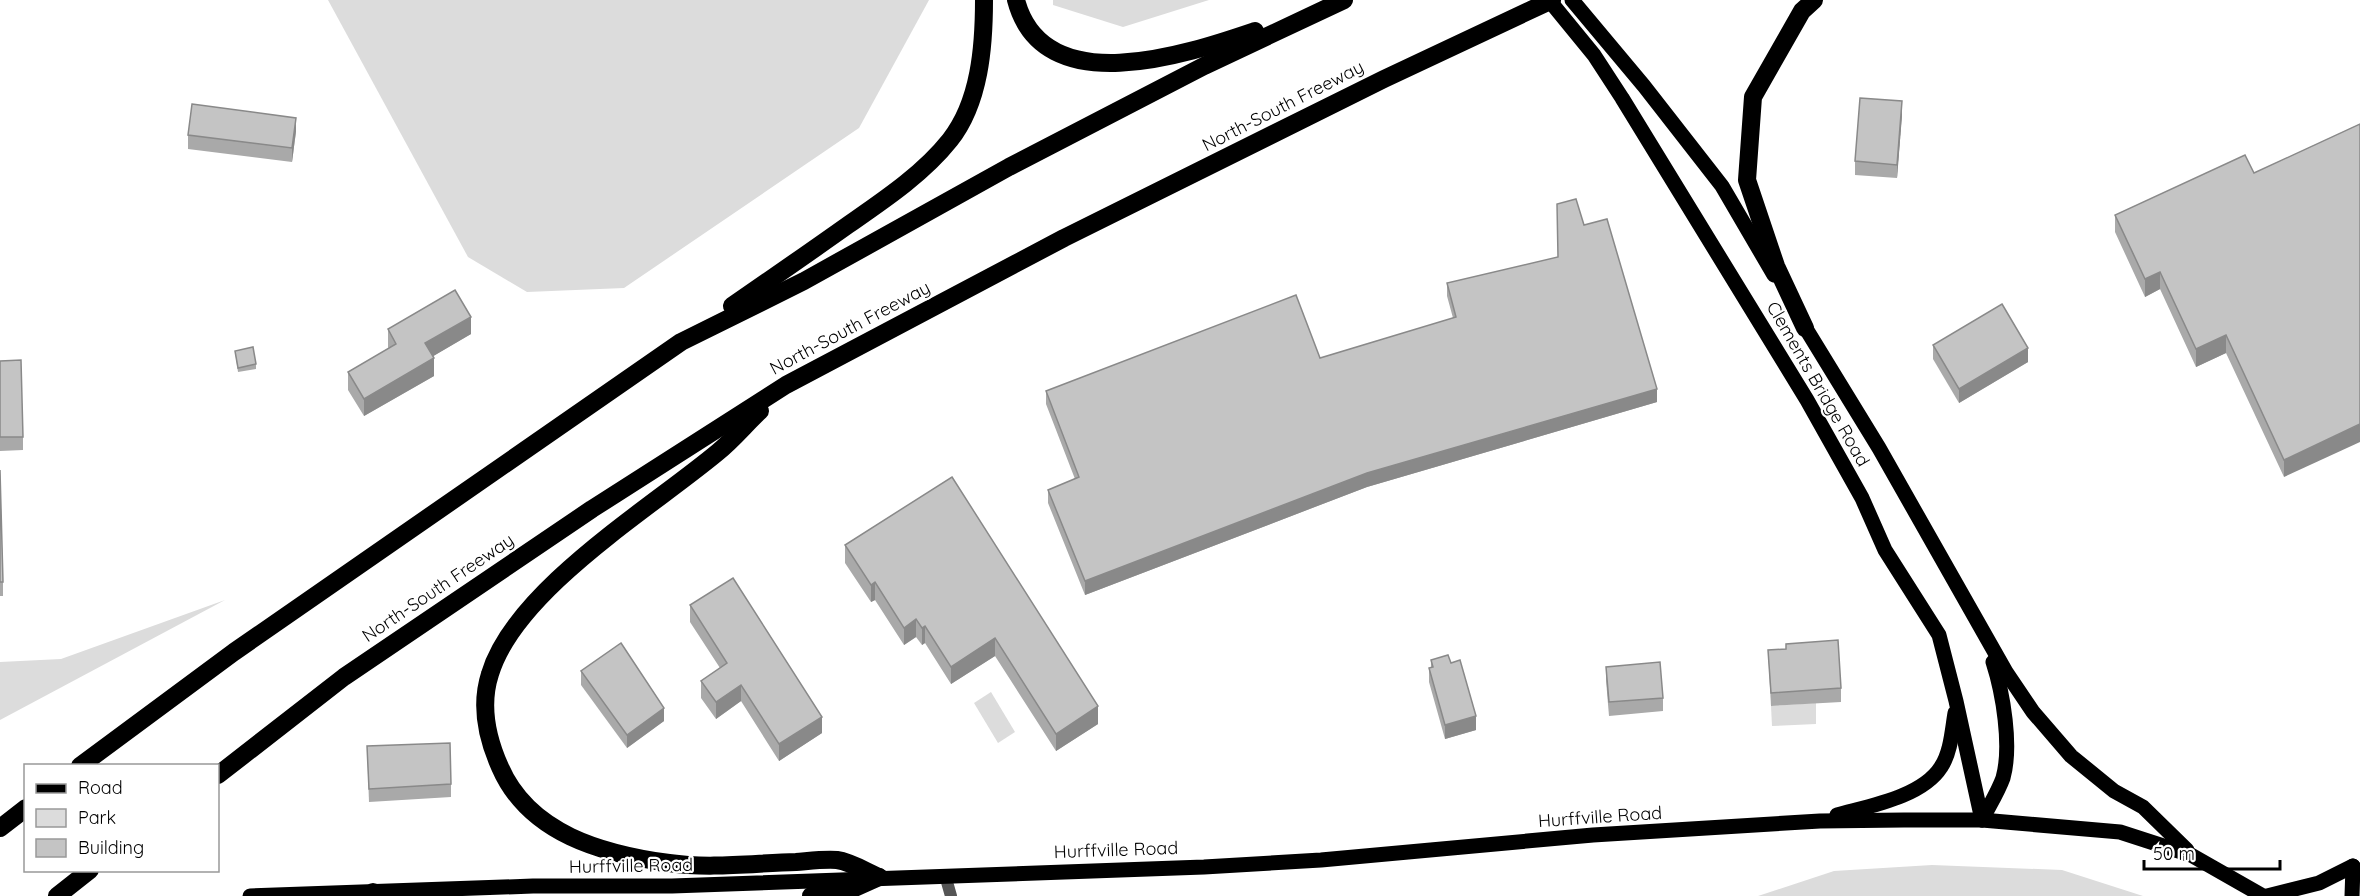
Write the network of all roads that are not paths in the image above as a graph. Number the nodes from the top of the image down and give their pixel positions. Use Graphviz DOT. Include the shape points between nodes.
graph roads {
  1 [pos="984,0"];
  2 [pos="1016,0"];
  3 [pos="1343,0"];
  4 [pos="1550,0"];
  5 [pos="1572,0"];
  6 [pos="1814,0"];
  7 [pos="1805,328"];
  8 [pos="681,342"];
  9 [pos="786,385"];
  10 [pos="1984,633"];
  11 [pos="1956,701"];
  12 [pos="81,764"];
  13 [pos="219,774"];
  14 [pos="24,810"];
  15 [pos="1982,820"];
  16 [pos="1820,821"];
  17 [pos="0,828"];
  18 [pos="2191,855"];
  19 [pos="87,872"];
  20 [pos="945,874"];
  21 [pos="879,877"];
  22 [pos="373,894"];
  23 [pos="57,896"];
  24 [pos="250,896"];
  25 [pos="811,896"];
  26 [pos="951,896"];
  27 [pos="2265,896"];
  28 [pos="2352,896"];
  1 -- 8 [label="highway" via="979,70 951,139 894,193"];
  2 -- 3 [label="highway" via="1026,25 1042,42 1085,62 1111,64 1151,62 1209,47"];
  3 -- 8 [label="highway" via="1204,66"];
  4 -- 9 [label="highway, North-South Freeway" via="1064,238"];
  4 -- 11 [label="main road, Clements Bridge Road" via="1622,98 1807,400 1862,498 1885,550 1939,635"];
  5 -- 7 [label="main road, Clements Bridge Road" via="1722,186"];
  6 -- 7 [label="highway" via="1802,11 1753,97 1747,180 1776,266"];
  7 -- 10 [label="main road, Clements Bridge Road" via="1879,448"];
  8 -- 12 [label="highway" via="234,652"];
  9 -- 13 [label="highway, North-South Freeway" via="592,509 344,677"];
  9 -- 21 [label="highway" via="719,451 579,562 524,615 503,644 489,676 485,707 489,737 504,775 519,799 538,819 582,842 670,864 838,860"];
  10 -- 15 [label="main road, Clements Bridge Road" via="2002,689 2006,732 2003,777"];
  10 -- 18 [label="main road, Clements Bridge Road" via="2033,712 2071,756 2114,791 2143,807"];
  11 -- 15 [label="main road, Clements Bridge Road"];
  11 -- 16 [label="main road" via="1950,745 1941,768 1913,792"];
  14 -- 17 [label="highway"];
  15 -- 16 [label="main road, Hurffville Road"];
  15 -- 18 [label="main road, Clements Bridge Road" via="2120,832"];
  16 -- 20 [label="main road, Hurffville Road" via="1593,835 1310,861"];
  18 -- 27 [label="main road, Clements Bridge Road"];
  19 -- 23 [label="highway"];
  20 -- 21 [label="main road, Hurffville Road"];
  20 -- 26 [label="street"];
  21 -- 22 [label="main road, Hurffville Road"];
  21 -- 25 [label="highway" via="839,895"];
  22 -- 24 [label="main road, Hurffville Road"];
  27 -- 28 [label="main road" via="2319,883 2353,866"];
}
